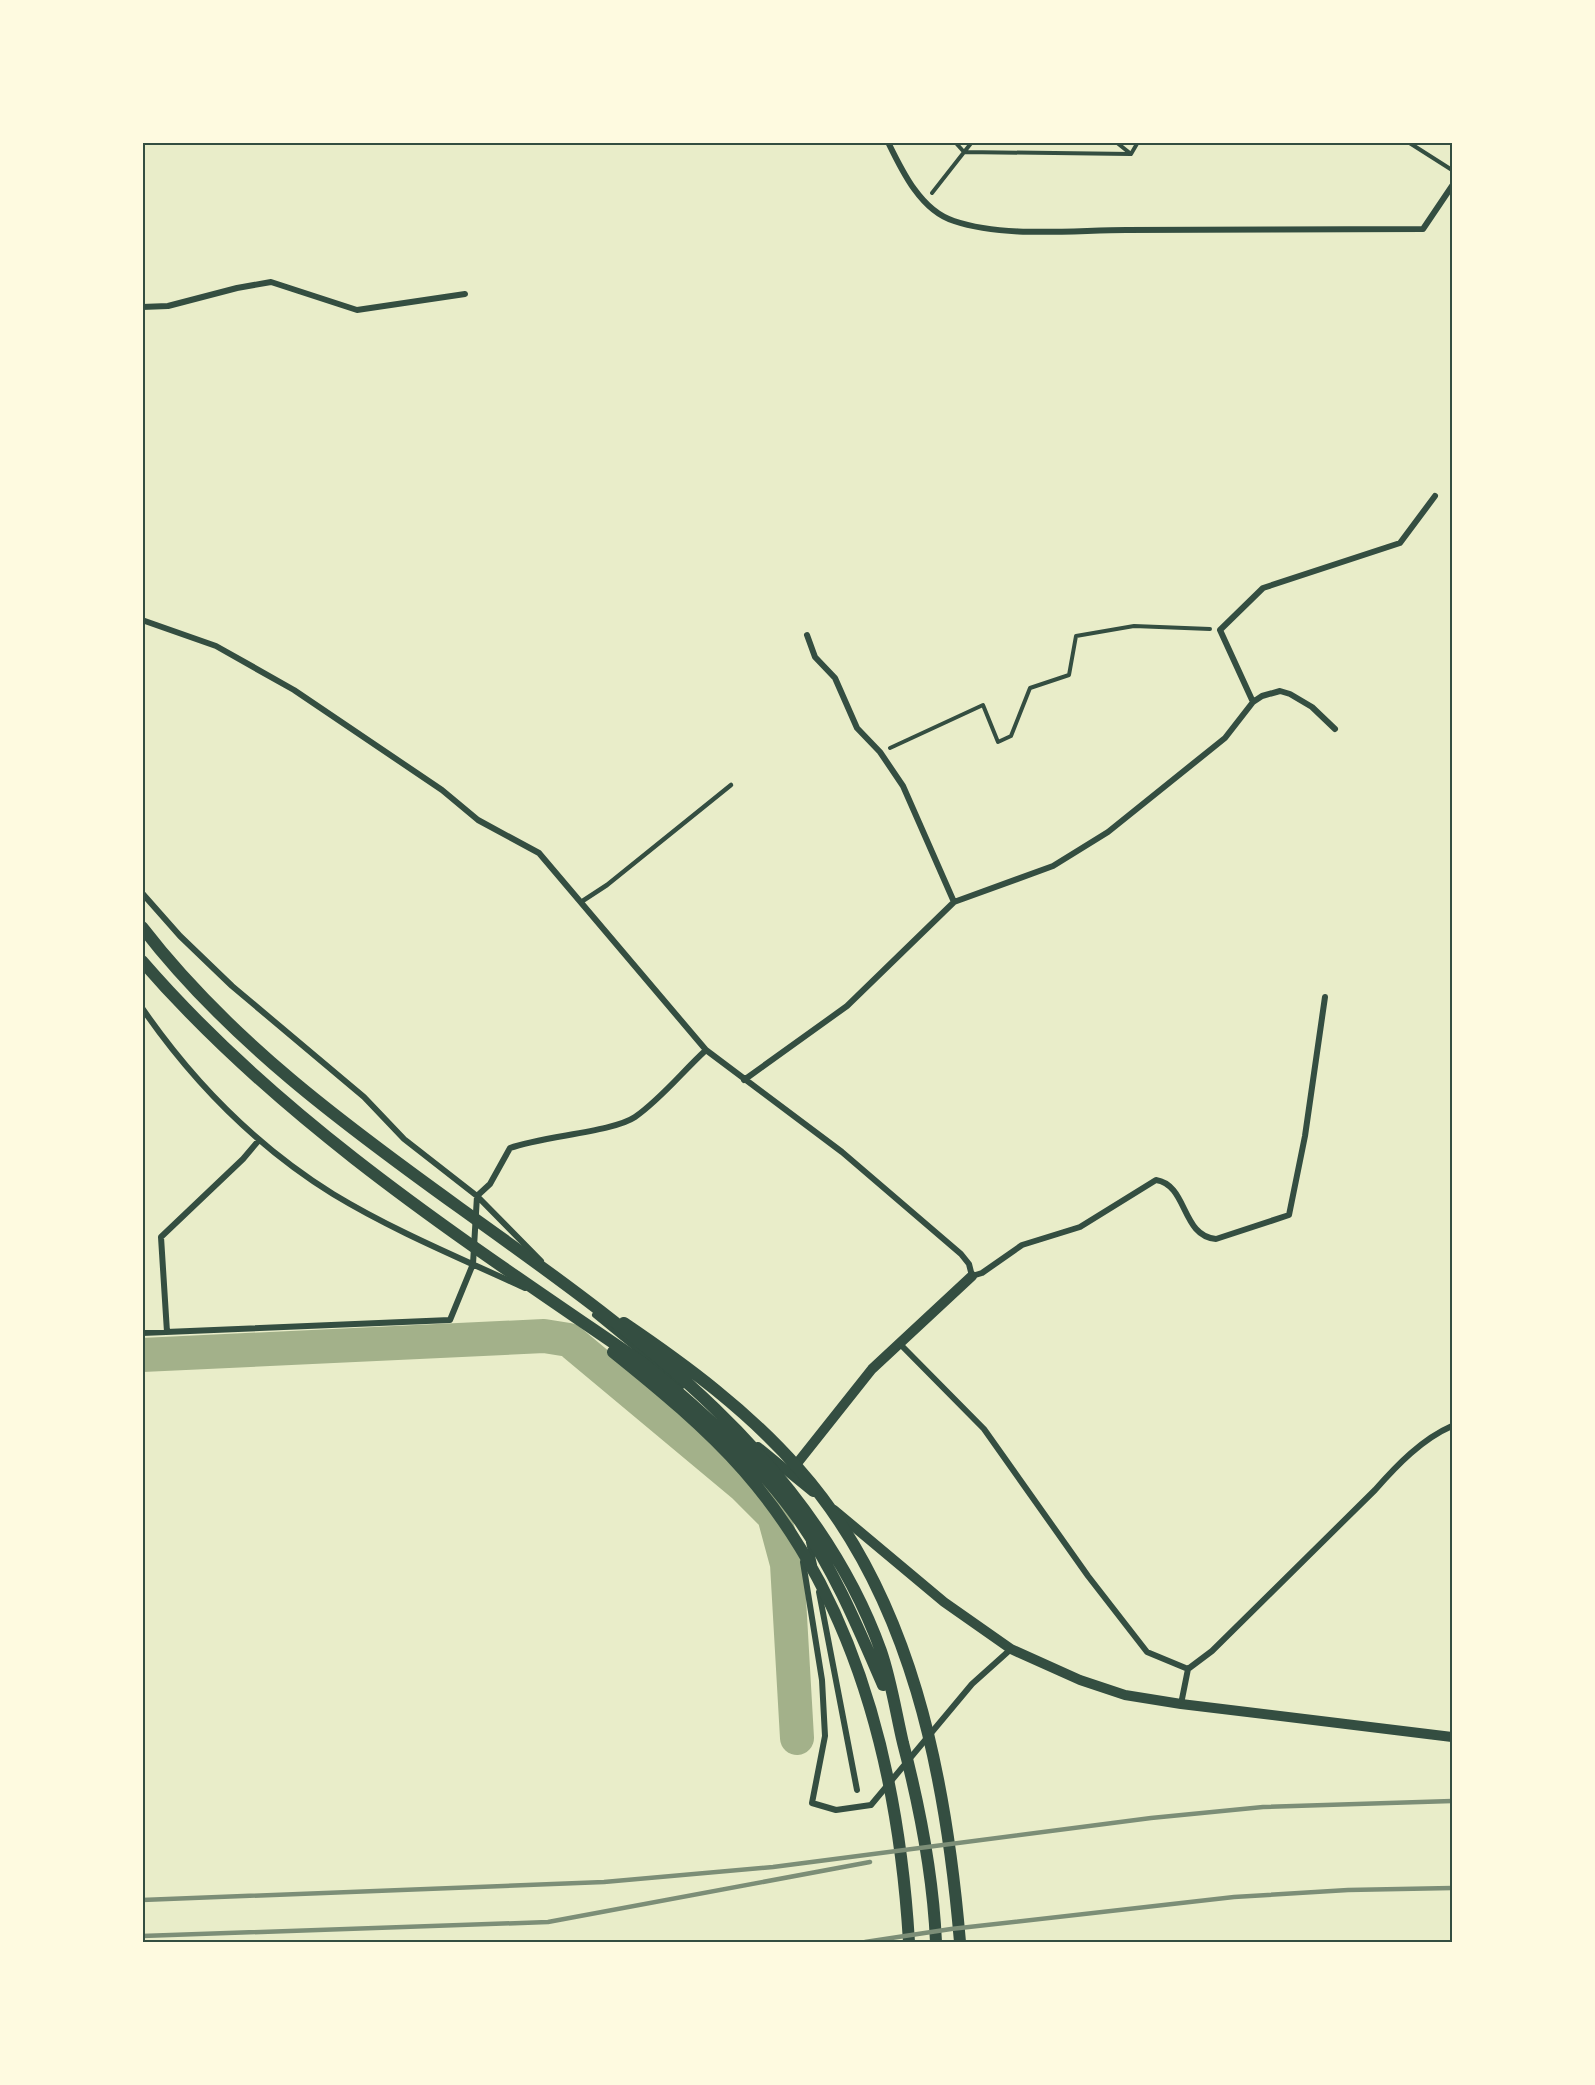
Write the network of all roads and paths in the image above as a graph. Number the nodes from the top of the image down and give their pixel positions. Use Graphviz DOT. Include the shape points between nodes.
graph roads {
  1 [pos="888,142"];
  2 [pos="955,142"];
  3 [pos="972,142"];
  4 [pos="1116,142"];
  5 [pos="1138,142"];
  6 [pos="1408,142"];
  7 [pos="964,152"];
  8 [pos="1131,154"];
  9 [pos="1452,170"];
  10 [pos="1452,186"];
  11 [pos="926,201"];
  12 [pos="465,294"];
  13 [pos="142,307"];
  14 [pos="1436,496"];
  15 [pos="142,620"];
  16 [pos="1220,630"];
  17 [pos="807,635"];
  18 [pos="1253,702"];
  19 [pos="1335,729"];
  20 [pos="880,753"];
  21 [pos="731,785"];
  22 [pos="142,893"];
  23 [pos="581,902"];
  24 [pos="954,902"];
  25 [pos="142,927"];
  26 [pos="142,961"];
  27 [pos="1325,997"];
  28 [pos="142,1008"];
  29 [pos="706,1050"];
  30 [pos="744,1080"];
  31 [pos="259,1140"];
  32 [pos="477,1197"];
  33 [pos="474,1264"];
  34 [pos="548,1271"];
  35 [pos="972,1276"];
  36 [pos="536,1290"];
  37 [pos="167,1332"];
  38 [pos="142,1333"];
  39 [pos="900,1344"];
  40 [pos="650,1360"];
  41 [pos="1452,1426"];
  42 [pos="789,1473"];
  43 [pos="1011,1649"];
  44 [pos="1188,1669"];
  45 [pos="1181,1704"];
  46 [pos="897,1717"];
  47 [pos="1452,1737"];
  48 [pos="857,1790"];
  49 [pos="909,1942"];
  50 [pos="936,1942"];
  51 [pos="960,1942"];
  1 -- 11 [label="street" via="911,185"];
  2 -- 7 [label="path"];
  3 -- 7 [label="path"];
  4 -- 8 [label="path"];
  5 -- 8 [label="path"];
  6 -- 9 [label="path"];
  7 -- 8 [label="path"];
  7 -- 11 [label="path"];
  10 -- 11 [label="street" via="1423,229 1000,229 952,221"];
  12 -- 13 [label="street" via="357,310 271,282 168,306"];
  14 -- 16 [label="street" via="1400,543 1263,588"];
  15 -- 23 [label="street" via="216,646 333,715 478,820 539,853"];
  16 -- 18 [label="street"];
  16 -- 20 [label="path" via="1134,626 1076,636 1069,675 1030,688 1011,736 998,742 983,705"];
  17 -- 20 [label="street" via="815,657 835,678 857,728"];
  18 -- 19 [label="street" via="1280,691 1311,707"];
  18 -- 24 [label="street" via="1225,738 1108,832 1053,866"];
  20 -- 24 [label="street" via="896,773 913,806"];
  21 -- 23 [label="lane" via="608,885"];
  22 -- 32 [label="street" via="232,986 364,1097 404,1139"];
  23 -- 29 [label="street"];
  24 -- 30 [label="street" via="847,1006"];
  25 -- 34 [label="main road" via="184,976 255,1047 384,1153"];
  26 -- 36 [label="main road" via="256,1078 373,1173"];
  27 -- 35 [label="street" via="1289,1215 1210,1238 1190,1223 1173,1189 1156,1180 1080,1227 1022,1245"];
  28 -- 31 [label="street" via="203,1086"];
  29 -- 30 [label="street"];
  29 -- 32 [label="street" via="635,1117 510,1148 490,1184"];
  30 -- 35 [label="street" via="842,1152 961,1254"];
  31 -- 33 [label="street" via="333,1193 414,1238"];
  31 -- 37 [label="street" via="161,1237"];
  32 -- 33 [label="street"];
  32 -- 40 [label="street" via="595,1314"];
  33 -- 37 [label="street" via="450,1320"];
  33 -- 40 [label="street" via="591,1323"];
  34 -- 46 [label="main road" via="693,1389 772,1468 810,1515 851,1584 881,1652"];
  34 -- 51 [label="main road" via="647,1338 743,1413 799,1469 864,1562 896,1631 924,1725 950,1846"];
  35 -- 39 [label="street"];
  36 -- 46 [label="main road" via="687,1398 801,1522 840,1591"];
  36 -- 49 [label="main road" via="714,1439 771,1505 817,1574 850,1647 879,1739 900,1851"];
  37 -- 38 [label="street"];
  39 -- 42 [label="street" via="859,1384"];
  39 -- 44 [label="street" via="984,1429 1088,1576 1148,1652"];
  40 -- 42 [label="street"];
  41 -- 44 [label="street" via="1399,1463 1212,1651"];
  42 -- 43 [label="street" via="944,1602"];
  42 -- 43 [label="street" via="822,1680 825,1736 812,1803 836,1810 871,1805 972,1684"];
  42 -- 48 [label="street" via="811,1551"];
  43 -- 45 [label="street" via="1125,1695"];
  44 -- 45 [label="street"];
  45 -- 47 [label="street"];
  46 -- 50 [label="main road" via="928,1862"];
}
